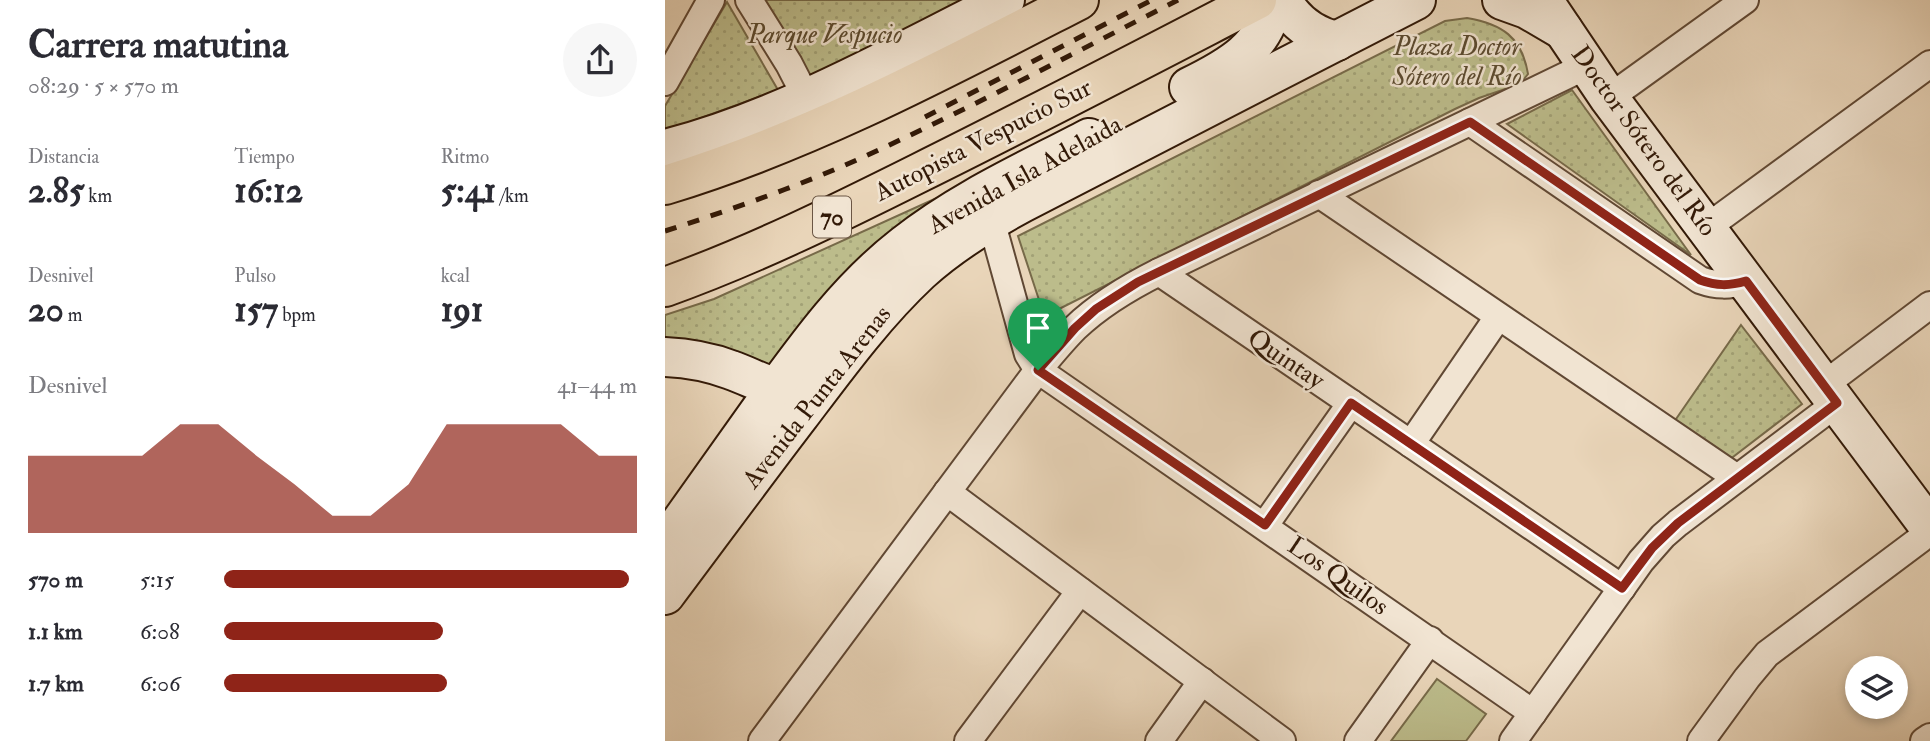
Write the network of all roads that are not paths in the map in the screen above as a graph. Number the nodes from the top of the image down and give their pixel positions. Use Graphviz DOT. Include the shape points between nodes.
graph roads {
  1 [pos="711,0"];
  2 [pos="749,0"];
  3 [pos="1005,0"];
  4 [pos="1079,0"];
  5 [pos="1416,0"];
  6 [pos="1502,0"];
  7 [pos="1543,0"];
  8 [pos="1745,0"];
  9 [pos="1274,10"];
  10 [pos="1566,32"];
  11 [pos="1337,41"];
  12 [pos="1930,64"];
  13 [pos="1588,65"];
  14 [pos="665,82"];
  15 [pos="807,97"];
  16 [pos="1609,98"];
  17 [pos="1470,122"];
  18 [pos="665,149"];
  19 [pos="665,184"];
  20 [pos="1319,194"];
  21 [pos="991,220"];
  22 [pos="1706,228"];
  23 [pos="1159,272"];
  24 [pos="1746,281"];
  25 [pos="665,287"];
  26 [pos="1930,305"];
  27 [pos="1498,317"];
  28 [pos="665,357"];
  29 [pos="1038,370"];
  30 [pos="822,385"];
  31 [pos="776,388"];
  32 [pos="1831,394"];
  33 [pos="1351,403"];
  34 [pos="1411,444"];
  35 [pos="1737,478"];
  36 [pos="947,492"];
  37 [pos="1265,525"];
  38 [pos="1930,530"];
  39 [pos="665,544"];
  40 [pos="1622,588"];
  41 [pos="1080,591"];
  42 [pos="665,595"];
  43 [pos="1430,640"];
  44 [pos="1202,681"];
  45 [pos="1533,713"];
  46 [pos="1930,737"];
  47 [pos="762,741"];
  48 [pos="968,741"];
  49 [pos="1159,741"];
  50 [pos="1282,741"];
  51 [pos="1358,741"];
  52 [pos="1513,741"];
  53 [pos="1701,741"];
  54 [pos="1924,741"];
  1 -- 14 [label="street"];
  2 -- 15 [label="street"];
  3 -- 15 [label="main road"];
  4 -- 19 [label="highway" via="843,116"];
  5 -- 11 [label="main road, Avenida Punta Arenas"];
  6 -- 10 [label="main road"];
  7 -- 10 [label="main road, Doctor Sótero del Río"];
  8 -- 16 [label="street"];
  9 -- 11 [label="main road"];
  9 -- 25 [label="highway, Autopista Vespucio Sur / 70" via="1007,129 826,220"];
  9 -- 31 [label="main road, Avenida Isla Adelaida" via="1245,54 1228,67 1010,178 903,246 848,296"];
  10 -- 13 [label="main road, Doctor Sótero del Río"];
  11 -- 21 [label="main road, Avenida Punta Arenas"];
  12 -- 22 [label="street"];
  13 -- 16 [label="main road, Doctor Sótero del Río"];
  13 -- 17 [label="street"];
  15 -- 18 [label="main road"];
  16 -- 22 [label="main road, Doctor Sótero del Río"];
  17 -- 20 [label="street"];
  17 -- 24 [label="street, Doctor Sótero del Río" via="1700,280 1722,285"];
  20 -- 23 [label="street"];
  20 -- 27 [label="street"];
  21 -- 29 [label="street" via="1025,343"];
  21 -- 30 [label="main road, Avenida Punta Arenas" via="920,272"];
  22 -- 24 [label="main road, Doctor Sótero del Río"];
  23 -- 29 [label="street" via="1096,309"];
  23 -- 33 [label="street, Quintay"];
  24 -- 32 [label="main road, Doctor Sótero del Río"];
  26 -- 32 [label="street"];
  27 -- 34 [label="street"];
  27 -- 35 [label="street"];
  28 -- 31 [label="main road" via="719,366"];
  29 -- 36 [label="street"];
  29 -- 37 [label="street, Los Quilos"];
  30 -- 31 [label="main road" via="798,393"];
  30 -- 42 [label="main road, Avenida Punta Arenas"];
  31 -- 39 [label="main road, Avenida Isla Adelaida"];
  32 -- 35 [label="street"];
  32 -- 38 [label="main road, Doctor Sótero del Río"];
  33 -- 34 [label="street, Quintay"];
  33 -- 37 [label="street"];
  34 -- 40 [label="street, Quintay"];
  35 -- 40 [label="street" via="1663,536"];
  36 -- 41 [label="street"];
  36 -- 47 [label="street"];
  37 -- 43 [label="street, Los Quilos"];
  38 -- 53 [label="street" via="1767,654"];
  40 -- 45 [label="street"];
  41 -- 44 [label="street"];
  41 -- 48 [label="street"];
  43 -- 45 [label="street, Los Quilos"];
  43 -- 51 [label="street"];
  44 -- 49 [label="street"];
  44 -- 50 [label="street"];
  45 -- 52 [label="street"];
  46 -- 54 [label="street"];
}
